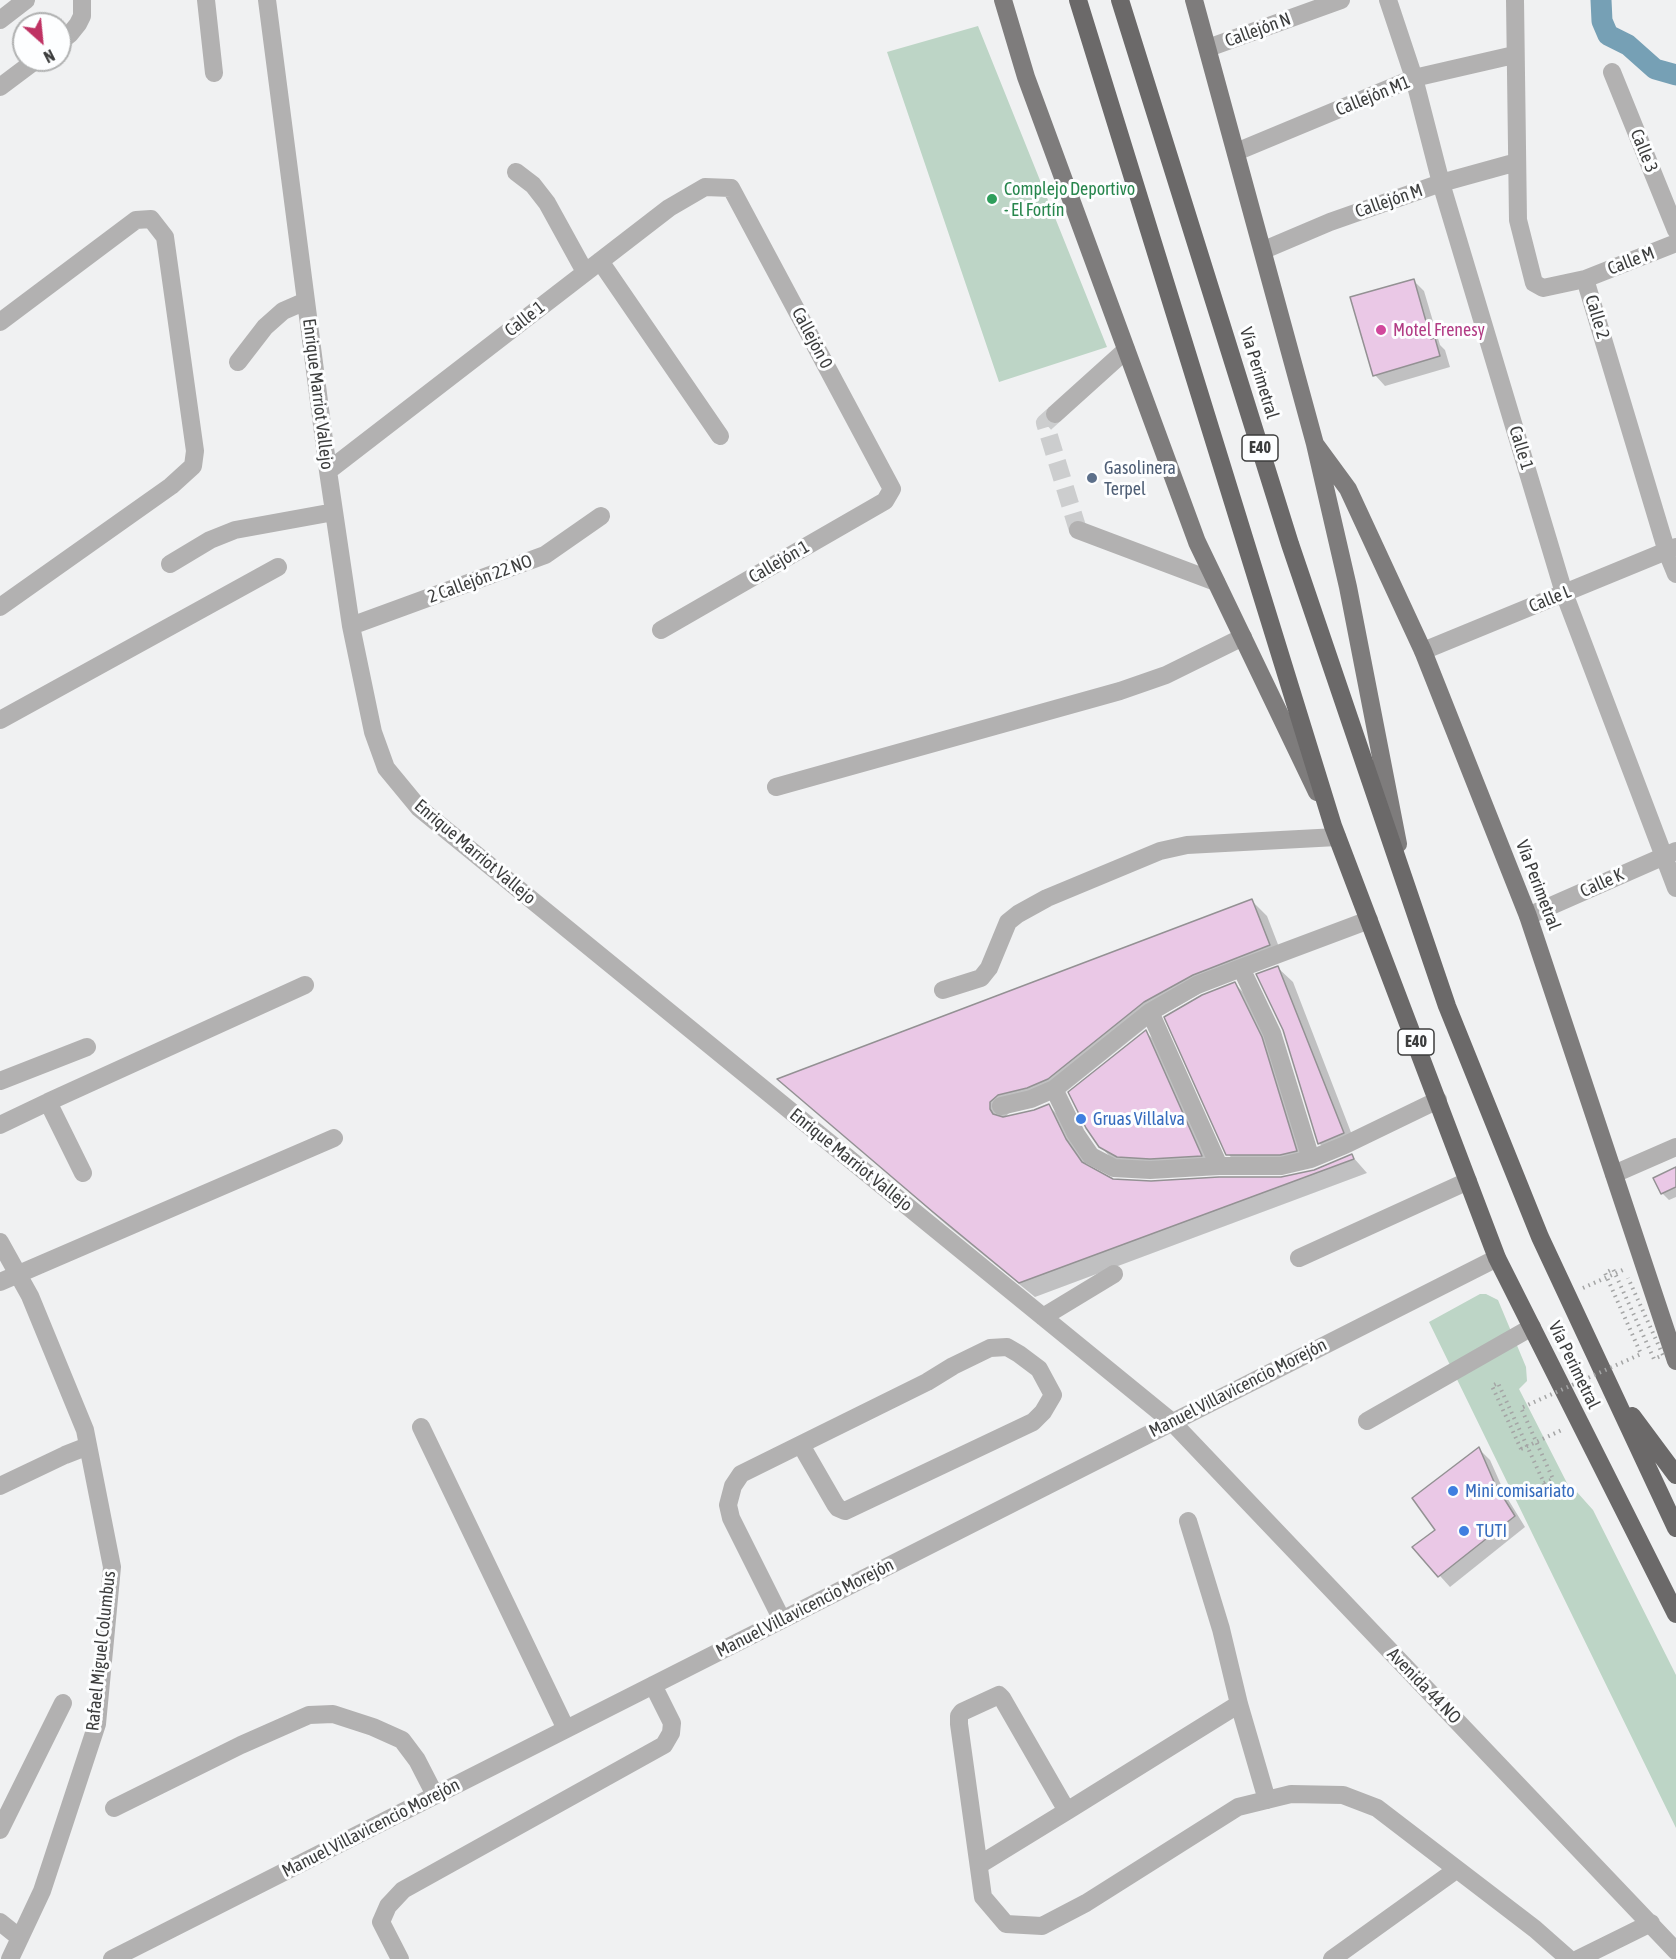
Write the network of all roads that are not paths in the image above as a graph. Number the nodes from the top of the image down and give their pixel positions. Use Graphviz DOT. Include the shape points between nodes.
graph roads {
  1 [pos="26,0"];
  2 [pos="82,0"];
  3 [pos="206,0"];
  4 [pos="267,0"];
  5 [pos="1003,0"];
  6 [pos="1077,0"];
  7 [pos="1120,0"];
  8 [pos="1194,0"];
  9 [pos="1341,0"];
  10 [pos="1388,0"];
  11 [pos="1515,0"];
  12 [pos="0,20"];
  13 [pos="72,32"];
  14 [pos="1208,48"];
  15 [pos="1514,55"];
  16 [pos="20,72"];
  17 [pos="1612,72"];
  18 [pos="214,73"];
  19 [pos="1414,78"];
  20 [pos="0,87"];
  21 [pos="1236,152"];
  22 [pos="1517,162"];
  23 [pos="516,172"];
  24 [pos="1441,183"];
  25 [pos="731,188"];
  26 [pos="1676,230"];
  27 [pos="1676,243"];
  28 [pos="1263,250"];
  29 [pos="592,266"];
  30 [pos="1586,279"];
  31 [pos="306,301"];
  32 [pos="0,322"];
  33 [pos="1126,350"];
  34 [pos="238,362"];
  35 [pos="1055,414"];
  36 [pos="720,436"];
  37 [pos="1315,444"];
  38 [pos="328,471"];
  39 [pos="892,489"];
  40 [pos="334,512"];
  41 [pos="601,516"];
  42 [pos="1078,531"];
  43 [pos="1671,550"];
  44 [pos="170,564"];
  45 [pos="278,567"];
  46 [pos="1676,574"];
  47 [pos="1216,582"];
  48 [pos="1564,593"];
  49 [pos="0,607"];
  50 [pos="351,626"];
  51 [pos="660,630"];
  52 [pos="1243,637"];
  53 [pos="1424,651"];
  54 [pos="0,720"];
  55 [pos="776,787"];
  56 [pos="1335,831"];
  57 [pos="1670,853"];
  58 [pos="1676,888"];
  59 [pos="1408,894"];
  60 [pos="1528,916"];
  61 [pos="1369,920"];
  62 [pos="1241,968"];
  63 [pos="306,985"];
  64 [pos="943,990"];
  65 [pos="1150,1012"];
  66 [pos="87,1047"];
  67 [pos="0,1081"];
  68 [pos="1054,1089"];
  69 [pos="1438,1100"];
  70 [pos="48,1101"];
  71 [pos="1001,1106"];
  72 [pos="0,1125"];
  73 [pos="334,1138"];
  74 [pos="1676,1148"];
  75 [pos="1311,1159"];
  76 [pos="1220,1166"];
  77 [pos="83,1173"];
  78 [pos="1614,1174"];
  79 [pos="1468,1181"];
  80 [pos="0,1242"];
  81 [pos="1299,1258"];
  82 [pos="1497,1258"];
  83 [pos="1114,1274"];
  84 [pos="18,1275"];
  85 [pos="0,1282"];
  86 [pos="1043,1317"];
  87 [pos="1532,1327"];
  88 [pos="1676,1361"];
  89 [pos="1609,1384"];
  90 [pos="1368,1421"];
  91 [pos="1172,1422"];
  92 [pos="421,1427"];
  93 [pos="801,1445"];
  94 [pos="88,1446"];
  95 [pos="1676,1475"];
  96 [pos="0,1486"];
  97 [pos="1188,1521"];
  98 [pos="1676,1528"];
  99 [pos="1676,1614"];
  100 [pos="782,1620"];
  101 [pos="653,1685"];
  102 [pos="63,1702"];
  103 [pos="1239,1704"];
  104 [pos="566,1729"];
  105 [pos="435,1795"];
  106 [pos="1267,1800"];
  107 [pos="114,1808"];
  108 [pos="1067,1811"];
  109 [pos="0,1830"];
  110 [pos="979,1865"];
  111 [pos="1456,1870"];
  112 [pos="0,1922"];
  113 [pos="1651,1923"];
  114 [pos="20,1938"];
  115 [pos="1676,1951"];
  116 [pos="10,1959"];
  117 [pos="112,1959"];
  118 [pos="400,1959"];
  119 [pos="1332,1959"];
  120 [pos="1569,1959"];
  121 [pos="1578,1959"];
  1 -- 12 [label="street"];
  2 -- 13 [label="street" via="82,16"];
  3 -- 18 [label="street"];
  4 -- 31 [label="street, Enrique Marriot Vallejo"];
  5 -- 33 [label="main road, Vía Perimetral" via="1026,77"];
  6 -- 56 [label="highway, Vía Perimetral / E40"];
  7 -- 59 [label="highway, Vía Perimetral / E40" via="1290,544"];
  8 -- 14 [label="main road, Vía Perimetral"];
  9 -- 14 [label="street, Callejón N"];
  10 -- 19 [label="street, Calle 1"];
  11 -- 15 [label="street, Calle 2"];
  14 -- 21 [label="main road, Vía Perimetral"];
  15 -- 19 [label="street, Callejón M1"];
  15 -- 22 [label="street, Calle 2"];
  16 -- 20 [label="street"];
  17 -- 26 [label="street, Calle 3"];
  19 -- 21 [label="street, Callejón M1"];
  19 -- 24 [label="street, Calle 1"];
  21 -- 28 [label="main road, Vía Perimetral"];
  22 -- 24 [label="street, Callejón M"];
  22 -- 30 [label="street, Calle 2" via="1518,220 1534,282 1543,288"];
  23 -- 29 [label="street" via="533,185"];
  24 -- 28 [label="street, Callejón M"];
  24 -- 48 [label="street, Calle 1"];
  25 -- 29 [label="street, Calle 1" via="705,188 669,208"];
  25 -- 39 [label="street, Callejón 0"];
  27 -- 30 [label="street, Calle M"];
  28 -- 37 [label="main road, Vía Perimetral"];
  29 -- 36 [label="street"];
  29 -- 38 [label="street, Calle 1"];
  30 -- 43 [label="street, Calle 2"];
  31 -- 34 [label="street" via="283,311"];
  31 -- 38 [label="street, Enrique Marriot Vallejo"];
  32 -- 49 [label="street" via="136,220 152,219 165,237 195,451 193,466 171,486"];
  33 -- 35 [label="street"];
  33 -- 47 [label="main road, Vía Perimetral" via="1197,542"];
  37 -- 53 [label="main road, Vía Perimetral" via="1348,489"];
  37 -- 59 [label="main road, Vía Perimetral" via="1348,587"];
  38 -- 40 [label="street, Enrique Marriot Vallejo"];
  39 -- 51 [label="street, Callejón 1" via="885,501"];
  40 -- 44 [label="street" via="235,530"];
  40 -- 50 [label="street, Enrique Marriot Vallejo"];
  41 -- 50 [label="street, 2 Callejón 22 NO" via="544,555"];
  42 -- 47 [label="street"];
  43 -- 46 [label="street, Calle 2"];
  43 -- 48 [label="street, Calle L"];
  45 -- 54 [label="street"];
  47 -- 52 [label="main road, Vía Perimetral"];
  48 -- 53 [label="street, Calle L"];
  48 -- 57 [label="street, Calle 1"];
  50 -- 86 [label="street, Enrique Marriot Vallejo" via="373,732 386,768 419,808"];
  52 -- 55 [label="street" via="1166,675 1120,691"];
  52 -- 56 [label="main road, Vía Perimetral"];
  53 -- 60 [label="main road, Vía Perimetral"];
  56 -- 61 [label="highway, Vía Perimetral / E40"];
  56 -- 64 [label="street" via="1160,851 1018,914 1008,922 981,978"];
  57 -- 58 [label="street, Calle 1"];
  57 -- 60 [label="street, Calle K"];
  59 -- 89 [label="highway, Vía Perimetral / E40" via="1447,1006 1540,1237"];
  60 -- 78 [label="main road, Vía Perimetral"];
  61 -- 62 [label="street"];
  61 -- 69 [label="highway, Vía Perimetral / E40"];
  62 -- 65 [label="street" via="1197,985"];
  62 -- 75 [label="street" via="1272,1033"];
  63 -- 70 [label="street"];
  65 -- 68 [label="street"];
  65 -- 76 [label="street"];
  66 -- 67 [label="street"];
  68 -- 71 [label="street"];
  68 -- 76 [label="street" via="1091,1156 1114,1168"];
  69 -- 75 [label="street"];
  69 -- 79 [label="highway, Vía Perimetral / E40"];
  70 -- 72 [label="street"];
  70 -- 77 [label="street"];
  73 -- 84 [label="street"];
  74 -- 78 [label="street"];
  75 -- 76 [label="street" via="1281,1166"];
  78 -- 88 [label="main road, Vía Perimetral"];
  79 -- 81 [label="street"];
  79 -- 82 [label="highway, Vía Perimetral / E40"];
  80 -- 84 [label="street, Rafael Miguel Columbus"];
  82 -- 87 [label="highway, Vía Perimetral / E40"];
  82 -- 91 [label="street, Manuel Villavicencio Morejón"];
  83 -- 86 [label="street"];
  84 -- 85 [label="street"];
  84 -- 94 [label="street, Rafael Miguel Columbus" via="85,1430"];
  86 -- 91 [label="street, Enrique Marriot Vallejo"];
  87 -- 90 [label="street"];
  87 -- 99 [label="highway, Vía Perimetral / E40"];
  89 -- 95 [label="highway"];
  89 -- 98 [label="highway, Vía Perimetral / E40"];
  91 -- 100 [label="street, Manuel Villavicencio Morejón"];
  91 -- 113 [label="street, Avenida 44 NO"];
  92 -- 104 [label="street"];
  93 -- 93 [label="street" via="990,1348 1007,1347 1019,1354 1039,1369 1053,1395 1033,1422 845,1511 835,1504"];
  93 -- 100 [label="street" via="741,1474 729,1504 731,1518"];
  94 -- 96 [label="street"];
  94 -- 114 [label="street, Rafael Miguel Columbus" via="112,1567 97,1724 42,1891"];
  97 -- 103 [label="street"];
  100 -- 101 [label="street, Manuel Villavicencio Morejón"];
  101 -- 104 [label="street, Manuel Villavicencio Morejón"];
  101 -- 118 [label="street" via="672,1723 664,1745 403,1890 388,1906 381,1922"];
  102 -- 109 [label="street"];
  103 -- 106 [label="street"];
  103 -- 108 [label="street"];
  104 -- 105 [label="street, Manuel Villavicencio Morejón"];
  105 -- 107 [label="street" via="402,1740 333,1714 309,1715"];
  105 -- 117 [label="street, Manuel Villavicencio Morejón"];
  106 -- 110 [label="street" via="1238,1807 1086,1903 1042,1926 1006,1924 983,1897"];
  106 -- 111 [label="street" via="1291,1794 1343,1795 1377,1808"];
  108 -- 110 [label="street"];
  108 -- 110 [label="street" via="999,1695 962,1712 959,1724"];
  111 -- 119 [label="street"];
  111 -- 120 [label="street"];
  112 -- 114 [label="street"];
  113 -- 115 [label="street, Avenida 44 NO"];
  113 -- 121 [label="street"];
  114 -- 116 [label="street, Rafael Miguel Columbus"];
}
